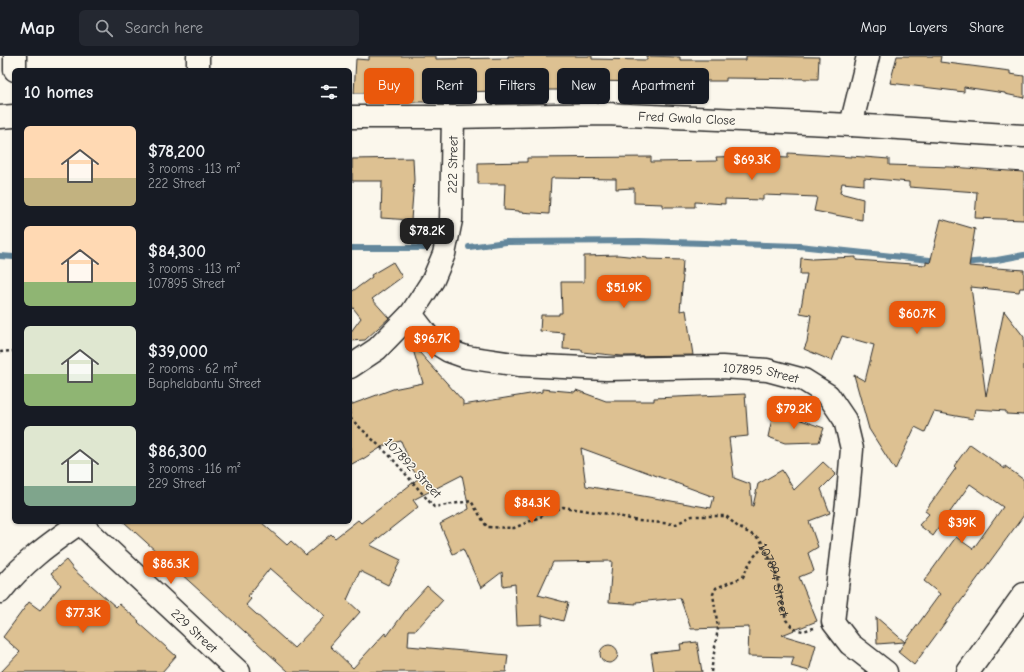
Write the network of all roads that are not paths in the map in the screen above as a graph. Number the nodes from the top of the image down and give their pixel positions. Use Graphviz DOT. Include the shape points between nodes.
graph roads {
  1 [pos="15,56"];
  2 [pos="198,56"];
  3 [pos="868,56"];
  4 [pos="15,68"];
  5 [pos="198,68"];
  6 [pos="0,116"];
  7 [pos="12,116"];
  8 [pos="352,117"];
  9 [pos="453,117"];
  10 [pos="851,125"];
  11 [pos="1024,136"];
  12 [pos="411,314"];
  13 [pos="352,366"];
  14 [pos="78,524"];
  15 [pos="83,524"];
  16 [pos="0,592"];
  17 [pos="1024,594"];
  18 [pos="239,672"];
  19 [pos="886,672"];
  20 [pos="968,672"];
  1 -- 4 [label="street"];
  2 -- 5 [label="street"];
  3 -- 10 [label="street"];
  6 -- 7 [label="street"];
  8 -- 9 [label="street, Fred Gwala Close"];
  9 -- 10 [label="street, Fred Gwala Close" via="606,114"];
  9 -- 12 [label="street, 222 Street" via="451,220 444,254 433,280"];
  10 -- 11 [label="street, Fred Gwala Close"];
  12 -- 13 [label="street, 222 Street" via="377,349"];
  12 -- 19 [label="street, 107895 Street" via="431,340 449,351 481,360 520,365 606,369 722,367 767,370 804,380 828,395 845,420 852,450 833,622 850,644"];
  14 -- 16 [label="street" via="42,549 8,580"];
  15 -- 18 [label="street, 229 Street"];
  17 -- 20 [label="street"];
}
